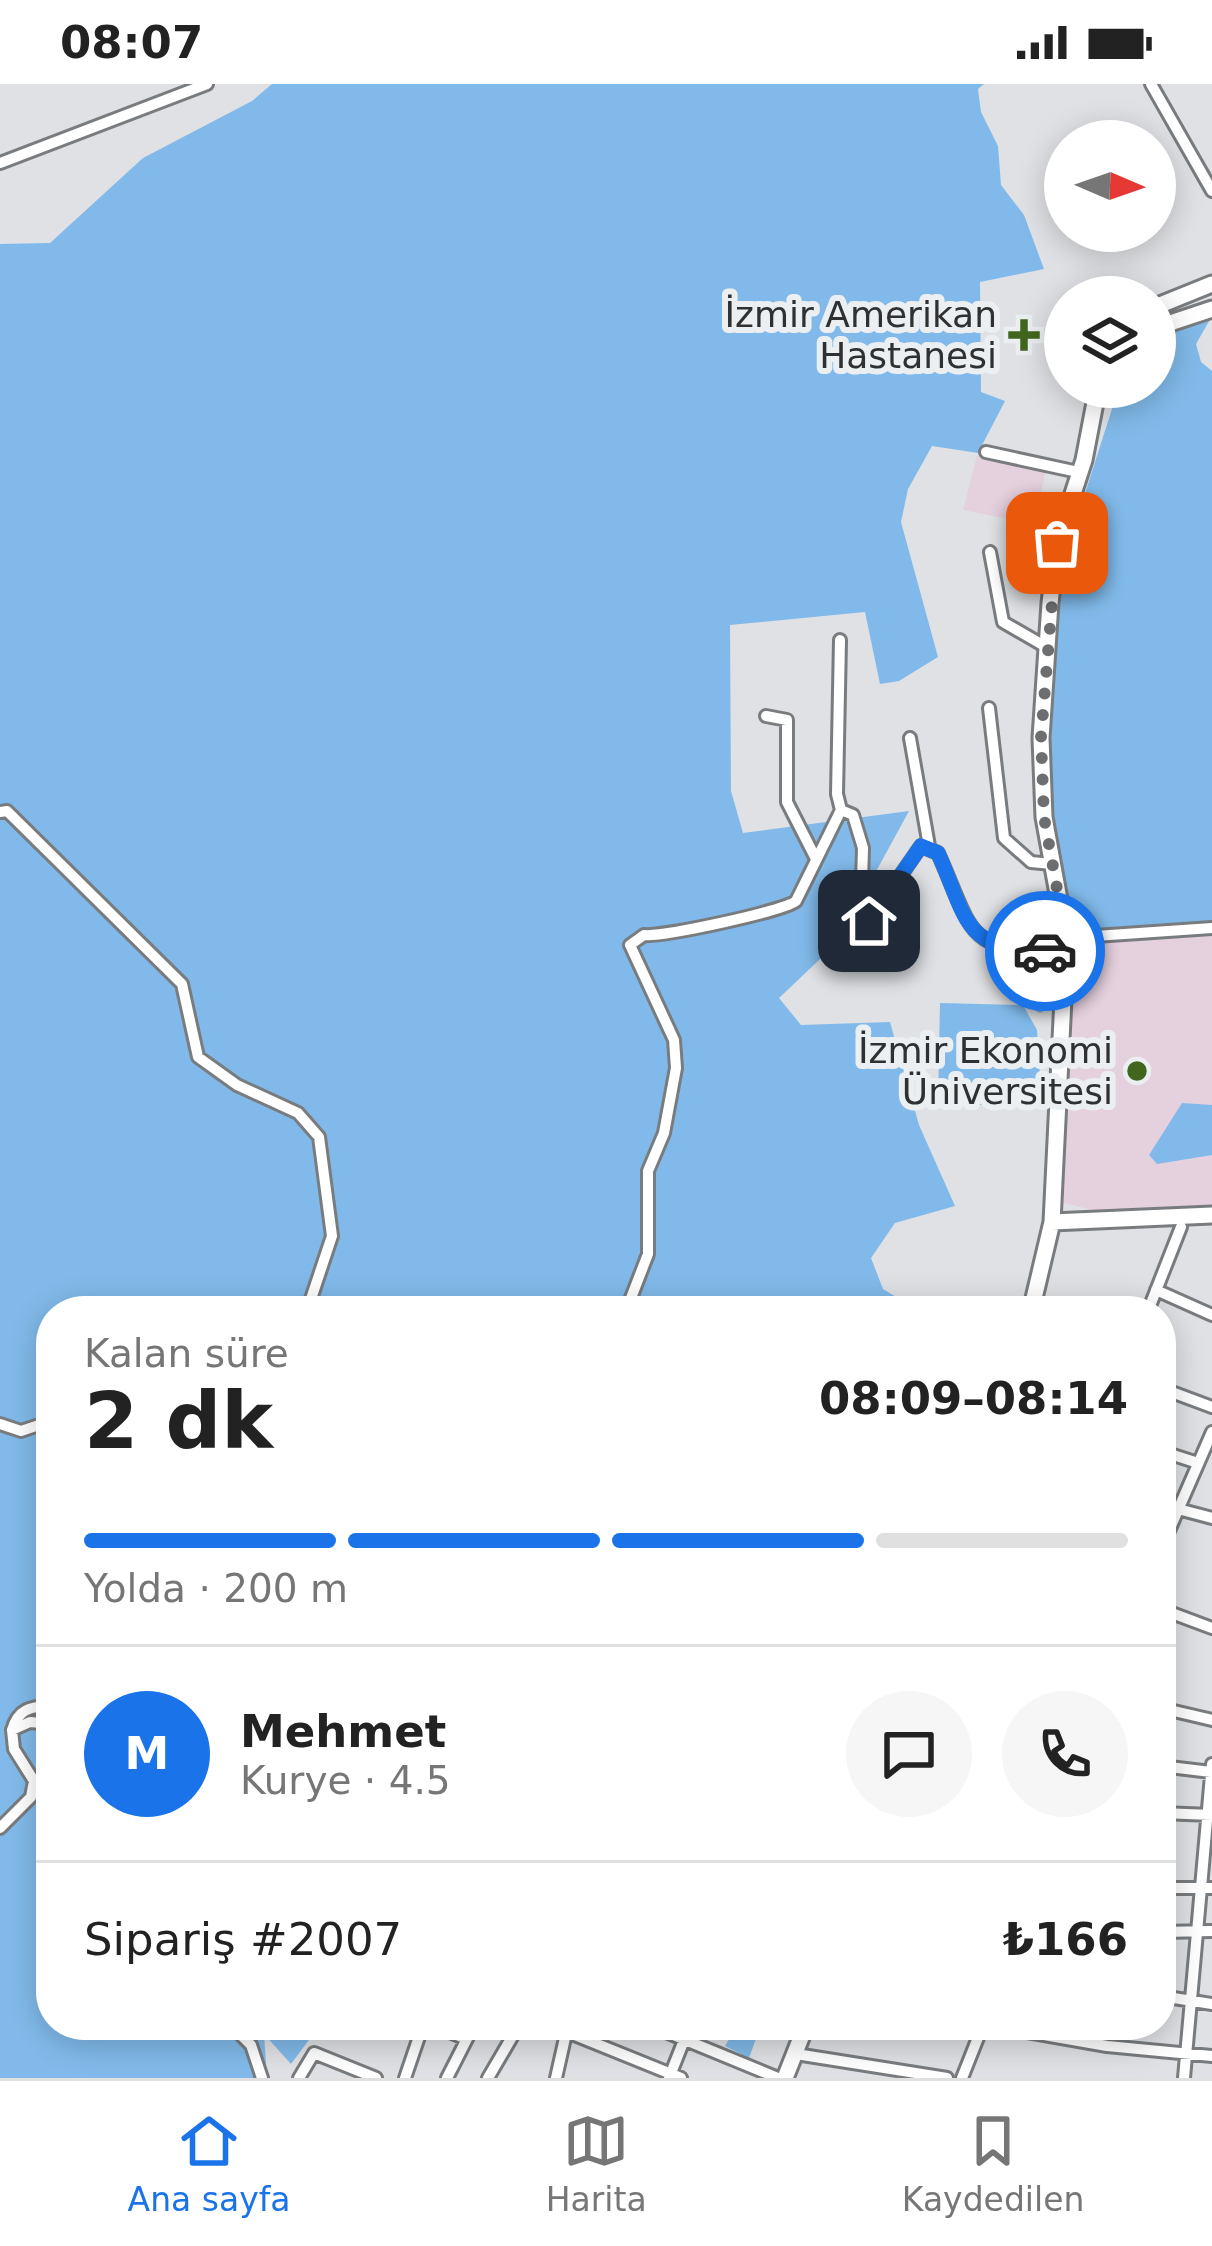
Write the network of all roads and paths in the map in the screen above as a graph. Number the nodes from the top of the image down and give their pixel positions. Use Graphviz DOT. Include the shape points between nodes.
graph roads {
  1 [pos="207,84"];
  2 [pos="1151,84"];
  3 [pos="0,163"];
  4 [pos="1212,190"];
  5 [pos="1212,284"];
  6 [pos="1176,299"];
  7 [pos="1212,309"];
  8 [pos="1176,321"];
  9 [pos="1096,408"];
  10 [pos="1098,408"];
  11 [pos="1095,414"];
  12 [pos="986,452"];
  13 [pos="1078,472"];
  14 [pos="990,552"];
  15 [pos="840,640"];
  16 [pos="1048,648"];
  17 [pos="989,707"];
  18 [pos="766,716"];
  19 [pos="910,738"];
  20 [pos="841,810"];
  21 [pos="0,812"];
  22 [pos="929,846"];
  23 [pos="815,856"];
  24 [pos="1052,864"];
  25 [pos="1212,928"];
  26 [pos="1066,945"];
  27 [pos="1212,1215"];
  28 [pos="1052,1222"];
  29 [pos="1181,1227"];
  30 [pos="1156,1290"];
  31 [pos="312,1296"];
  32 [pos="632,1296"];
  33 [pos="1035,1296"];
  34 [pos="1154,1296"];
  35 [pos="1169,1296"];
  36 [pos="1176,1299"];
  37 [pos="1212,1315"];
  38 [pos="1176,1394"];
  39 [pos="1212,1407"];
  40 [pos="0,1424"];
  41 [pos="36,1426"];
  42 [pos="1212,1432"];
  43 [pos="1176,1455"];
  44 [pos="1198,1462"];
  45 [pos="1178,1509"];
  46 [pos="1176,1514"];
  47 [pos="1212,1518"];
  48 [pos="1176,1615"];
  49 [pos="1212,1628"];
  50 [pos="36,1706"];
  51 [pos="1176,1712"];
  52 [pos="1212,1720"];
  53 [pos="36,1723"];
  54 [pos="12,1730"];
  55 [pos="1176,1767"];
  56 [pos="1211,1768"];
  57 [pos="1176,1814"];
  58 [pos="1210,1815"];
  59 [pos="0,1828"];
  60 [pos="1176,1888"];
  61 [pos="1207,1888"];
  62 [pos="1205,1931"];
  63 [pos="1176,1999"];
  64 [pos="1191,2002"];
  65 [pos="1212,2003"];
  66 [pos="246,2040"];
  67 [pos="418,2040"];
  68 [pos="465,2040"];
  69 [pos="510,2040"];
  70 [pos="564,2040"];
  71 [pos="593,2040"];
  72 [pos="684,2040"];
  73 [pos="687,2040"];
  74 [pos="801,2040"];
  75 [pos="978,2040"];
  76 [pos="1089,2040"];
  77 [pos="796,2054"];
  78 [pos="1187,2054"];
  79 [pos="1212,2056"];
  80 [pos="674,2077"];
  81 [pos="262,2078"];
  82 [pos="299,2078"];
  83 [pos="376,2078"];
  84 [pos="406,2078"];
  85 [pos="447,2078"];
  86 [pos="488,2078"];
  87 [pos="556,2078"];
  88 [pos="782,2078"];
  89 [pos="947,2078"];
  90 [pos="962,2078"];
  91 [pos="1184,2078"];
  1 -- 3 [label="street"];
  2 -- 4 [label="street"];
  5 -- 6 [label="main road"];
  7 -- 8 [label="main road"];
  9 -- 11 [label="main road"];
  10 -- 11 [label="main road"];
  11 -- 13 [label="main road"];
  12 -- 13 [label="street"];
  13 -- 16 [label="main road" via="1057,543"];
  14 -- 16 [label="street" via="1003,622"];
  15 -- 20 [label="street"];
  16 -- 24 [label="main road" via="1041,737"];
  17 -- 24 [label="street" via="1004,838 1031,862"];
  18 -- 23 [label="street" via="787,720 787,802"];
  19 -- 22 [label="street"];
  20 -- 22 [label="street" via="853,815 863,848 861,915 869,921 921,846"];
  20 -- 23 [label="street"];
  21 -- 31 [label="street" via="60,859 182,984 198,1058 298,1113 319,1137 332,1236"];
  22 -- 26 [label="street" via="964,922 988,944 1019,951"];
  23 -- 32 [label="street" via="784,912 730,917 667,938 644,935 630,945 674,1040 676,1068 648,1171 648,1254"];
  24 -- 26 [label="main road"];
  25 -- 26 [label="street"];
  26 -- 28 [label="main road"];
  27 -- 28 [label="main road"];
  28 -- 33 [label="main road"];
  29 -- 30 [label="street"];
  30 -- 34 [label="street"];
  30 -- 35 [label="street"];
  36 -- 37 [label="street"];
  38 -- 39 [label="street"];
  40 -- 41 [label="street"];
  42 -- 44 [label="street"];
  43 -- 44 [label="street"];
  44 -- 45 [label="street"];
  45 -- 46 [label="street"];
  45 -- 47 [label="street"];
  48 -- 49 [label="street"];
  50 -- 54 [label="street" via="16,1717"];
  51 -- 52 [label="street"];
  53 -- 54 [label="street"];
  54 -- 59 [label="street" via="34,1781 31,1797"];
  55 -- 56 [label="street"];
  56 -- 58 [label="street"];
  57 -- 58 [label="street"];
  58 -- 61 [label="street"];
  60 -- 61 [label="street"];
  61 -- 62 [label="street"];
  62 -- 64 [label="street"];
  63 -- 64 [label="street"];
  64 -- 65 [label="street"];
  64 -- 78 [label="street"];
  66 -- 81 [label="street"];
  67 -- 84 [label="street"];
  68 -- 85 [label="street"];
  69 -- 86 [label="street"];
  70 -- 87 [label="street"];
  71 -- 80 [label="street"];
  72 -- 80 [label="street"];
  73 -- 88 [label="street"];
  74 -- 77 [label="main road"];
  75 -- 90 [label="street"];
  76 -- 78 [label="street"];
  77 -- 88 [label="main road"];
  77 -- 89 [label="street"];
  78 -- 79 [label="street"];
  78 -- 91 [label="street"];
  82 -- 83 [label="street" via="314,2053"];
}
